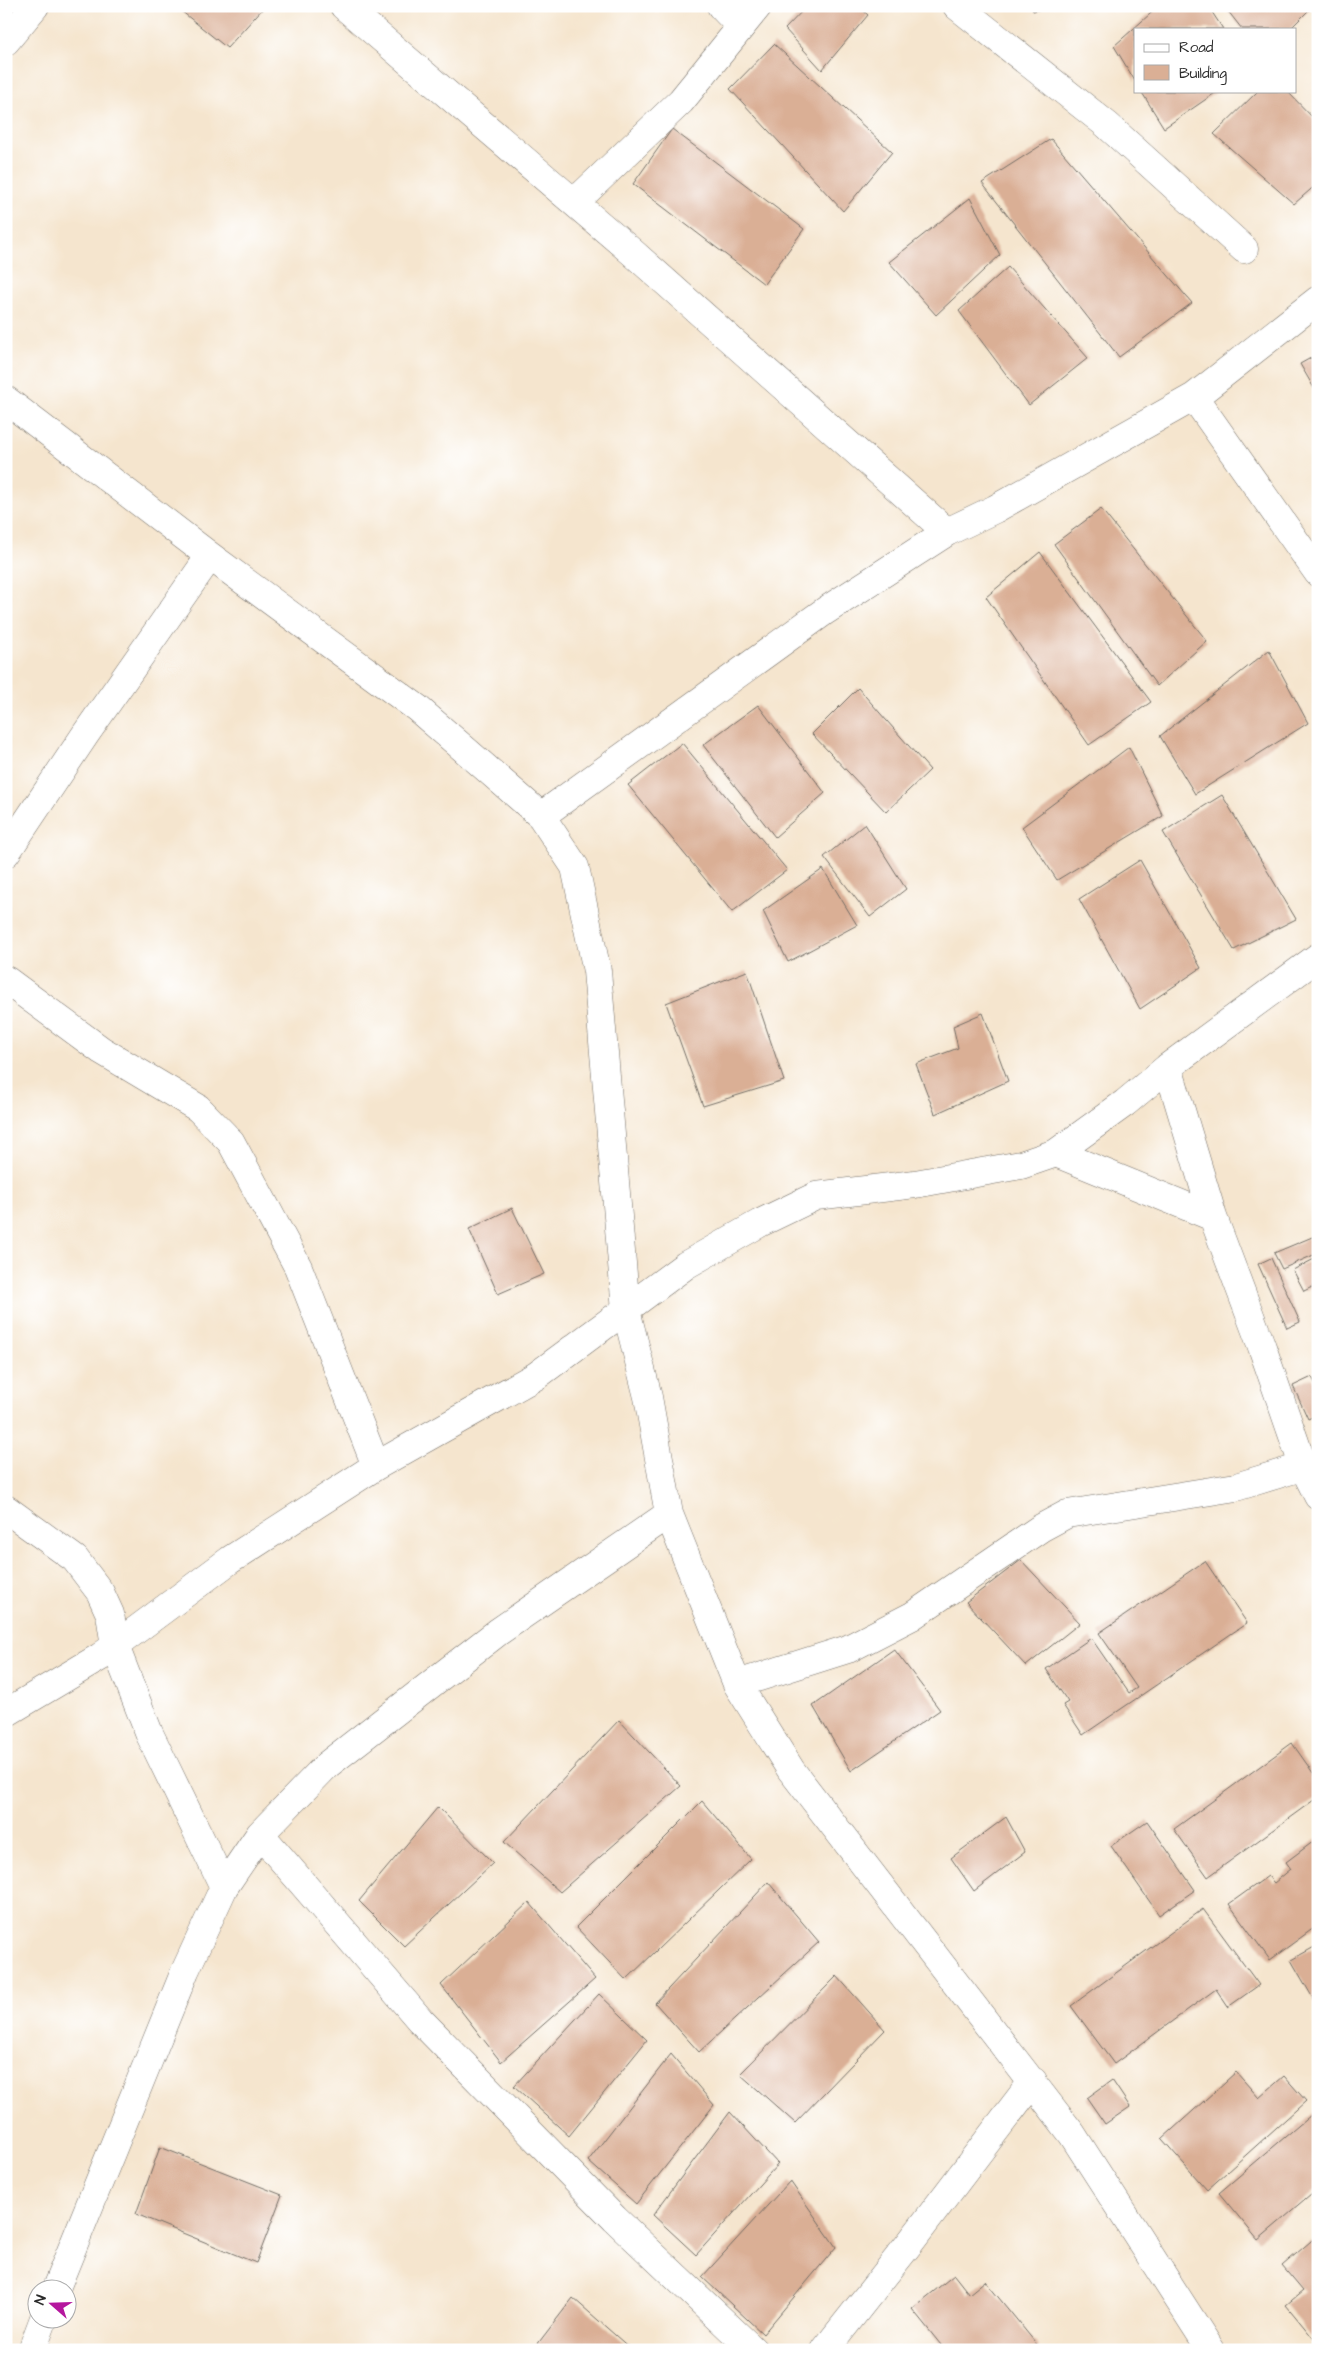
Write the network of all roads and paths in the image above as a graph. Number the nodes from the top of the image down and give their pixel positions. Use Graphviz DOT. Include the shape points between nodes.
graph roads {
  1 [pos="35,6"];
  2 [pos="344,6"];
  3 [pos="721,6"];
  4 [pos="758,6"];
  5 [pos="957,6"];
  6 [pos="741,27"];
  7 [pos="6,41"];
  8 [pos="575,202"];
  9 [pos="1244,249"];
  10 [pos="1318,300"];
  11 [pos="1194,397"];
  12 [pos="6,400"];
  13 [pos="947,532"];
  14 [pos="210,556"];
  15 [pos="1318,573"];
  16 [pos="541,816"];
  17 [pos="6,853"];
  18 [pos="1318,957"];
  19 [pos="6,980"];
  20 [pos="1168,1067"];
  21 [pos="1056,1152"];
  22 [pos="1213,1217"];
  23 [pos="626,1310"];
  24 [pos="1311,1465"];
  25 [pos="376,1466"];
  26 [pos="1318,1496"];
  27 [pos="6,1509"];
  28 [pos="670,1514"];
  29 [pos="115,1646"];
  30 [pos="737,1684"];
  31 [pos="6,1714"];
  32 [pos="260,1834"];
  33 [pos="224,1887"];
  34 [pos="1033,2081"];
  35 [pos="60,2278"];
  36 [pos="40,2328"];
  37 [pos="32,2350"];
  38 [pos="752,2350"];
  39 [pos="825,2350"];
  40 [pos="1211,2350"];
  1 -- 7 [label="street"];
  2 -- 8 [label="street"];
  3 -- 6 [label="street"];
  4 -- 6 [label="street"];
  5 -- 9 [label="street" via="1107,125"];
  6 -- 8 [label="street" via="680,101"];
  8 -- 13 [label="street"];
  10 -- 11 [label="street"];
  11 -- 13 [label="street" via="995,509"];
  11 -- 15 [label="street"];
  12 -- 14 [label="street"];
  13 -- 16 [label="street" via="824,611"];
  14 -- 16 [label="street" via="417,708"];
  14 -- 17 [label="street" via="84,735"];
  16 -- 23 [label="street" via="575,867 597,971"];
  18 -- 20 [label="street"];
  19 -- 25 [label="street" via="100,1050 198,1108 232,1142 298,1267"];
  20 -- 21 [label="street" via="1125,1103"];
  20 -- 22 [label="street"];
  21 -- 22 [label="street"];
  21 -- 23 [label="street" via="1020,1165 915,1184 816,1196 686,1265"];
  22 -- 24 [label="street"];
  23 -- 25 [label="street" via="536,1376"];
  23 -- 28 [label="street" via="648,1397"];
  24 -- 26 [label="street"];
  24 -- 30 [label="street" via="1236,1487 1067,1514 1041,1528 904,1621 848,1650"];
  25 -- 29 [label="street" via="230,1560"];
  27 -- 29 [label="street" via="75,1559 100,1592 110,1614"];
  28 -- 30 [label="street"];
  28 -- 32 [label="street" via="498,1632 334,1759"];
  29 -- 31 [label="street"];
  29 -- 33 [label="street" via="149,1733"];
  30 -- 34 [label="street" via="791,1770"];
  32 -- 33 [label="street"];
  32 -- 38 [label="street" via="420,2020 615,2219"];
  33 -- 35 [label="street" via="185,1971"];
  34 -- 39 [label="street"];
  34 -- 40 [label="street" via="1072,2134"];
  36 -- 37 [label="street"];
}
